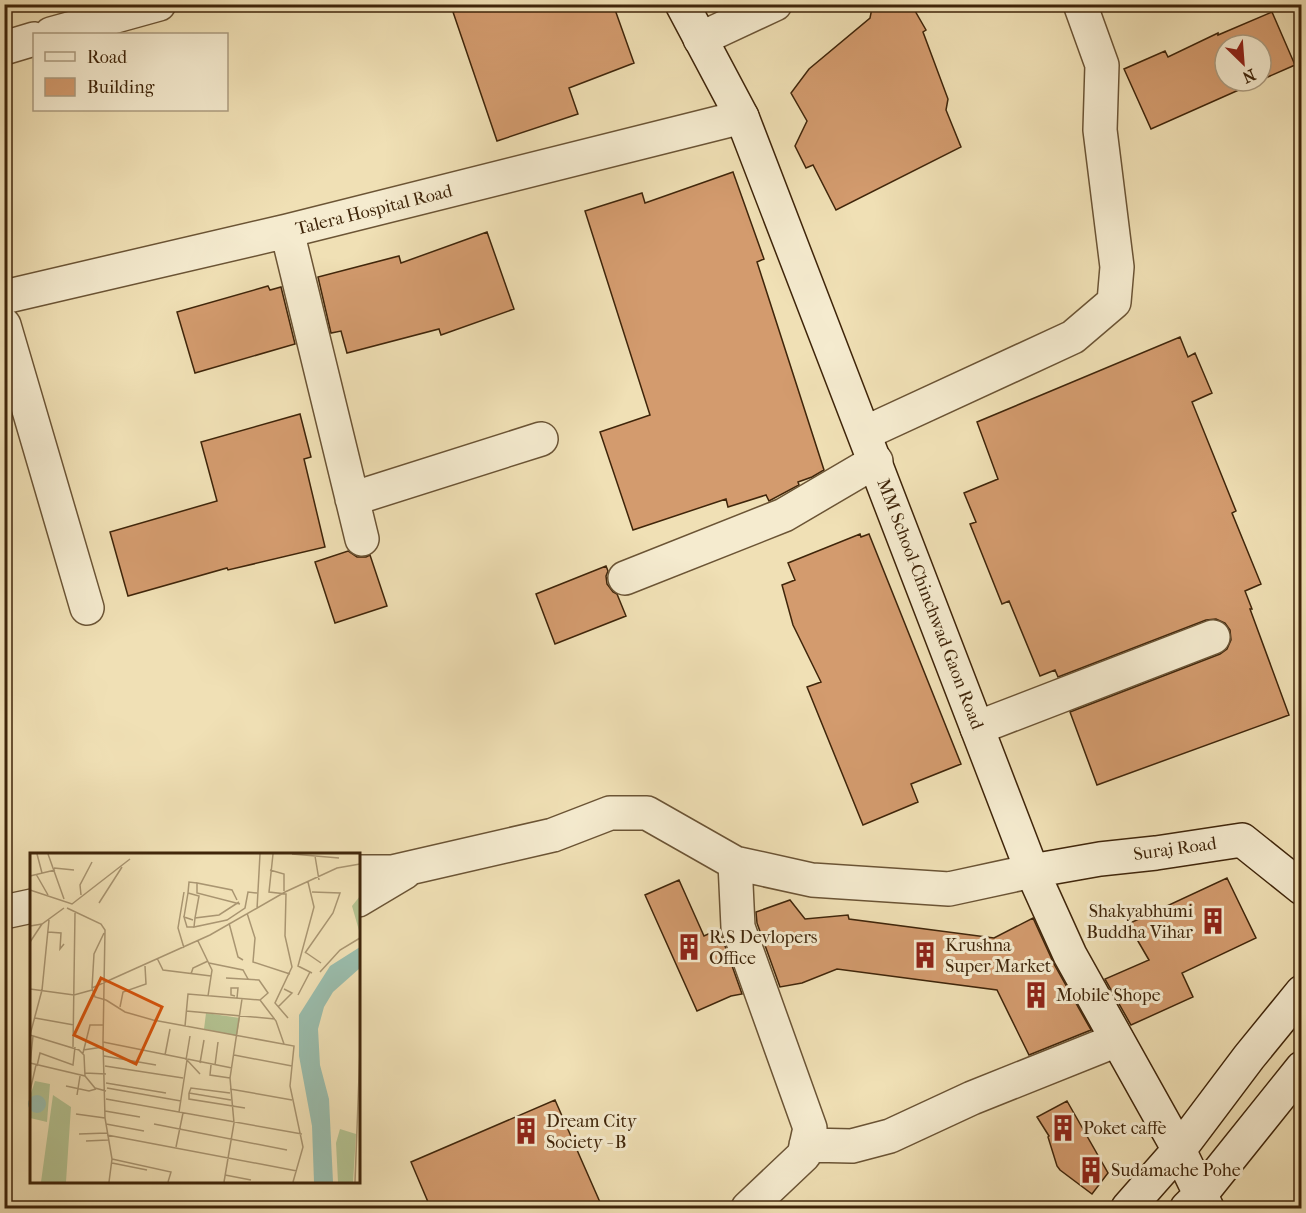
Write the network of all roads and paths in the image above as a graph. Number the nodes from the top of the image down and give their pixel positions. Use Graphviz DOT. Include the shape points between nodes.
graph roads {
  1 [pos="159,4"];
  2 [pos="682,4"];
  3 [pos="775,4"];
  4 [pos="1080,4"];
  5 [pos="55,33"];
  6 [pos="33,39"];
  7 [pos="700,39"];
  8 [pos="4,48"];
  9 [pos="742,117"];
  10 [pos="287,231"];
  11 [pos="4,297"];
  12 [pos="4,325"];
  13 [pos="541,439"];
  14 [pos="870,447"];
  15 [pos="352,499"];
  16 [pos="362,539"];
  17 [pos="625,578"];
  18 [pos="87,608"];
  19 [pos="1212,637"];
  20 [pos="977,728"];
  21 [pos="735,863"];
  22 [pos="414,867"];
  23 [pos="1032,871"];
  24 [pos="360,872"];
  25 [pos="1302,888"];
  26 [pos="360,899"];
  27 [pos="30,906"];
  28 [pos="4,912"];
  29 [pos="1302,992"];
  30 [pos="1117,1040"];
  31 [pos="1302,1068"];
  32 [pos="806,1145"];
  33 [pos="1179,1150"];
  34 [pos="1198,1204"];
  35 [pos="748,1209"];
  36 [pos="1128,1209"];
  1 -- 5 [label="street"];
  2 -- 7 [label="street, MM School-Chinchwad Gaon Road"];
  3 -- 7 [label="street"];
  4 -- 14 [label="street" via="1102,65 1100,130 1118,267 1114,302 1073,337"];
  6 -- 8 [label="street"];
  7 -- 9 [label="street, MM School-Chinchwad Gaon Road"];
  9 -- 10 [label="street, Talera Hospital Road"];
  9 -- 14 [label="street, MM School-Chinchwad Gaon Road"];
  10 -- 11 [label="street, Talera Hospital Road"];
  10 -- 15 [label="street"];
  12 -- 18 [label="street"];
  13 -- 15 [label="street"];
  14 -- 17 [label="street" via="784,515"];
  14 -- 20 [label="street, MM School-Chinchwad Gaon Road"];
  15 -- 16 [label="street"];
  19 -- 20 [label="street"];
  20 -- 23 [label="street, MM School-Chinchwad Gaon Road"];
  21 -- 22 [label="street, Suraj Road" via="647,813 610,813 552,835"];
  21 -- 23 [label="street, Suraj Road" via="812,880 949,889"];
  21 -- 32 [label="street" via="738,927 810,1128"];
  22 -- 24 [label="street"];
  22 -- 26 [label="street"];
  23 -- 25 [label="street, Suraj Road" via="1242,840"];
  23 -- 30 [label="street, MM School-Chinchwad Gaon Road" via="1070,955"];
  27 -- 28 [label="street"];
  29 -- 33 [label="street"];
  30 -- 32 [label="street" via="972,1098 890,1136 852,1146"];
  30 -- 33 [label="street, MM School-Chinchwad Gaon Road"];
  31 -- 34 [label="street"];
  32 -- 35 [label="street" via="804,1155"];
  33 -- 34 [label="street, MM School-Chinchwad Gaon Road"];
  33 -- 36 [label="street"];
}
